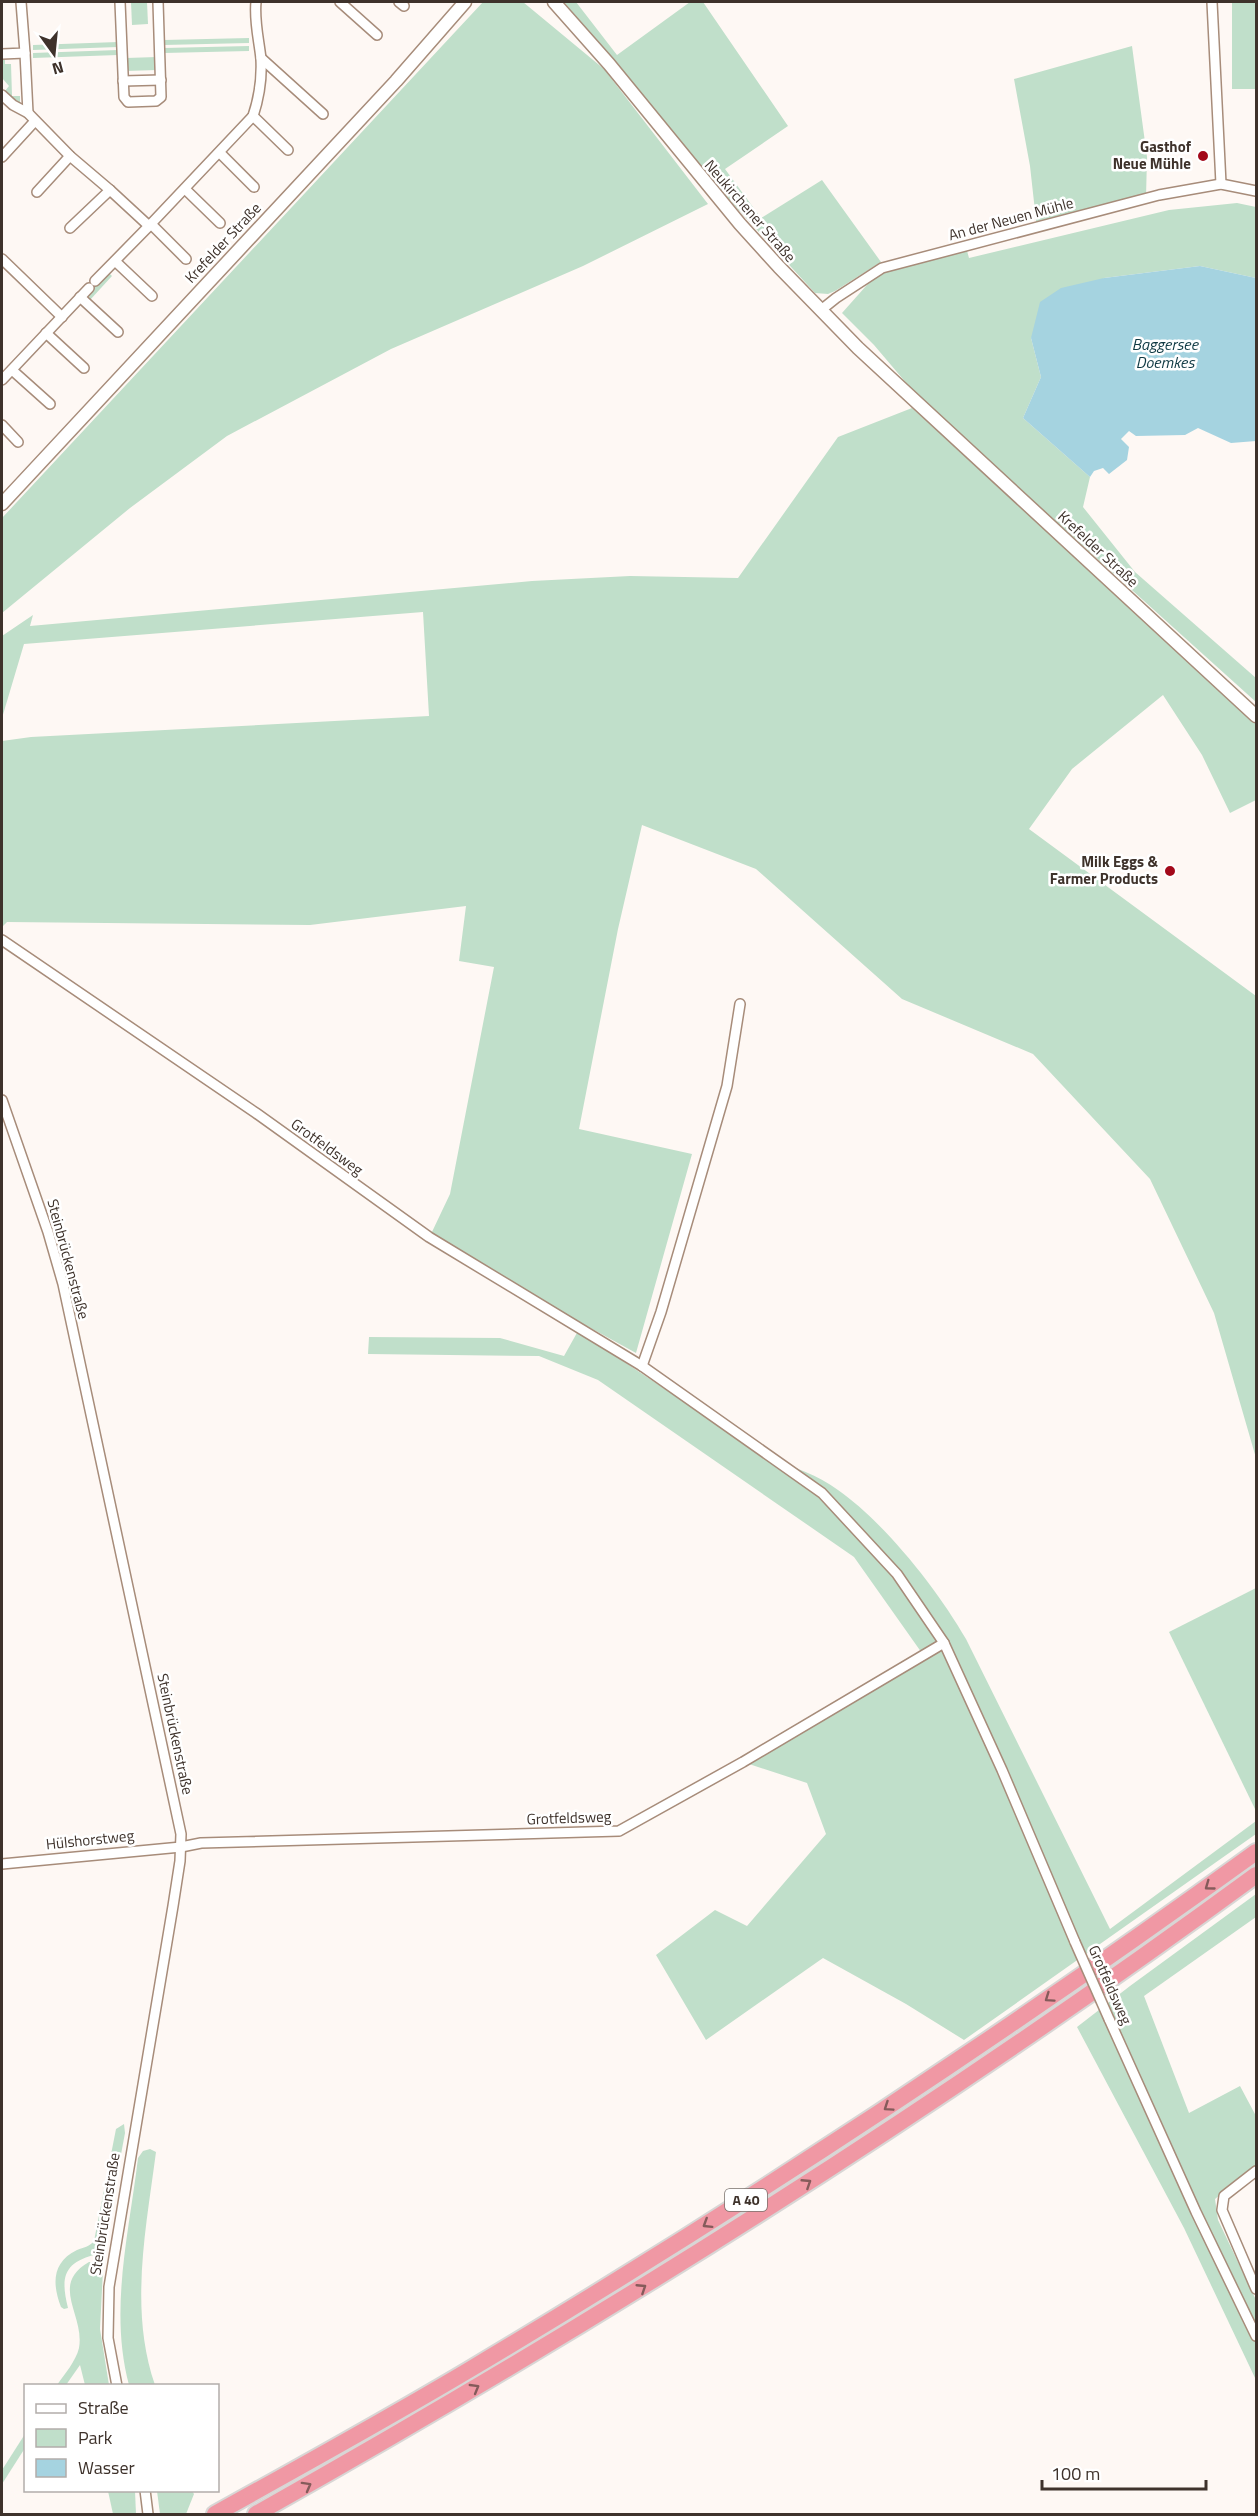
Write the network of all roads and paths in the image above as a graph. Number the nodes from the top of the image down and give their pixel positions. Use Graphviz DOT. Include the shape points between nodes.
graph roads {
  1 [pos="21,2"];
  2 [pos="120,2"];
  3 [pos="158,2"];
  4 [pos="256,2"];
  5 [pos="340,2"];
  6 [pos="465,2"];
  7 [pos="544,2"];
  8 [pos="554,2"];
  9 [pos="1212,2"];
  10 [pos="573,24"];
  11 [pos="377,35"];
  12 [pos="25,53"];
  13 [pos="2,54"];
  14 [pos="261,58"];
  15 [pos="161,80"];
  16 [pos="123,81"];
  17 [pos="2,95"];
  18 [pos="322,114"];
  19 [pos="253,116"];
  20 [pos="31,117"];
  21 [pos="288,150"];
  22 [pos="220,153"];
  23 [pos="69,156"];
  24 [pos="2,157"];
  25 [pos="1221,184"];
  26 [pos="254,186"];
  27 [pos="110,189"];
  28 [pos="185,189"];
  29 [pos="1257,191"];
  30 [pos="37,192"];
  31 [pos="220,223"];
  32 [pos="150,225"];
  33 [pos="70,228"];
  34 [pos="2,259"];
  35 [pos="186,259"];
  36 [pos="115,261"];
  37 [pos="152,296"];
  38 [pos="81,297"];
  39 [pos="821,310"];
  40 [pos="62,317"];
  41 [pos="118,332"];
  42 [pos="46,333"];
  43 [pos="84,368"];
  44 [pos="12,370"];
  45 [pos="2,380"];
  46 [pos="50,404"];
  47 [pos="919,404"];
  48 [pos="2,425"];
  49 [pos="18,442"];
  50 [pos="2,504"];
  51 [pos="1257,716"];
  52 [pos="2,940"];
  53 [pos="740,1004"];
  54 [pos="2,1100"];
  55 [pos="642,1366"];
  56 [pos="944,1643"];
  57 [pos="181,1847"];
  58 [pos="1257,1852"];
  59 [pos="2,1864"];
  60 [pos="1257,1875"];
  61 [pos="1257,2171"];
  62 [pos="1257,2289"];
  63 [pos="1257,2336"];
  64 [pos="117,2384"];
  65 [pos="145,2492"];
  66 [pos="148,2514"];
  67 [pos="215,2514"];
  68 [pos="256,2514"];
  1 -- 12 [label="street"];
  2 -- 16 [label="street"];
  3 -- 15 [label="street"];
  4 -- 14 [label="street"];
  5 -- 11 [label="street"];
  6 -- 50 [label="main road, Krefelder Straße"];
  7 -- 10 [label="main road, Neukirchener Straße"];
  8 -- 10 [label="main road, Neukirchener Straße"];
  9 -- 25 [label="street"];
  10 -- 39 [label="main road, Neukirchener Straße" via="740,224"];
  12 -- 13 [label="street"];
  12 -- 20 [label="street"];
  14 -- 18 [label="street"];
  14 -- 19 [label="street"];
  15 -- 16 [label="street"];
  15 -- 16 [label="street" via="161,97 156,101 128,102"];
  17 -- 20 [label="street"];
  19 -- 21 [label="street"];
  19 -- 22 [label="street"];
  20 -- 23 [label="street"];
  20 -- 24 [label="street"];
  22 -- 26 [label="street"];
  22 -- 28 [label="street"];
  23 -- 27 [label="street"];
  23 -- 30 [label="street"];
  25 -- 29 [label="street, An der Neuen Mühle"];
  25 -- 39 [label="street, An der Neuen Mühle" via="1146,198 882,268"];
  27 -- 32 [label="street"];
  27 -- 33 [label="street"];
  28 -- 31 [label="street"];
  28 -- 32 [label="street"];
  32 -- 35 [label="street"];
  32 -- 36 [label="street"];
  34 -- 40 [label="street"];
  36 -- 37 [label="street"];
  36 -- 38 [label="street"];
  38 -- 40 [label="street"];
  38 -- 41 [label="street"];
  39 -- 47 [label="main road, Neukirchener Straße"];
  40 -- 42 [label="street"];
  42 -- 43 [label="street"];
  42 -- 44 [label="street"];
  44 -- 45 [label="street"];
  44 -- 46 [label="street"];
  47 -- 51 [label="main road, Krefelder Straße"];
  48 -- 49 [label="street"];
  52 -- 55 [label="street, Grotfeldsweg" via="246,1106 429,1238"];
  53 -- 55 [label="street" via="727,1086"];
  54 -- 57 [label="street, Steinbrückenstraße" via="63,1284"];
  55 -- 56 [label="street, Grotfeldsweg" via="822,1493 897,1574"];
  56 -- 57 [label="street, Grotfeldsweg" via="619,1832 201,1843"];
  56 -- 63 [label="street, Grotfeldsweg, bridge" via="1196,2212"];
  57 -- 59 [label="street, Hülshorstweg"];
  57 -- 64 [label="street, Steinbrückenstraße" via="109,2287 108,2338"];
  58 -- 67 [label="highway, A 40, one-way" via="990,2040 754,2195 467,2372"];
  68 -- 60 [label="highway, A 40, one-way" via="604,2312 852,2154 1003,2054"];
  61 -- 62 [label="street" via="1224,2196 1222,2210"];
  65 -- 66 [label="street"];
}
